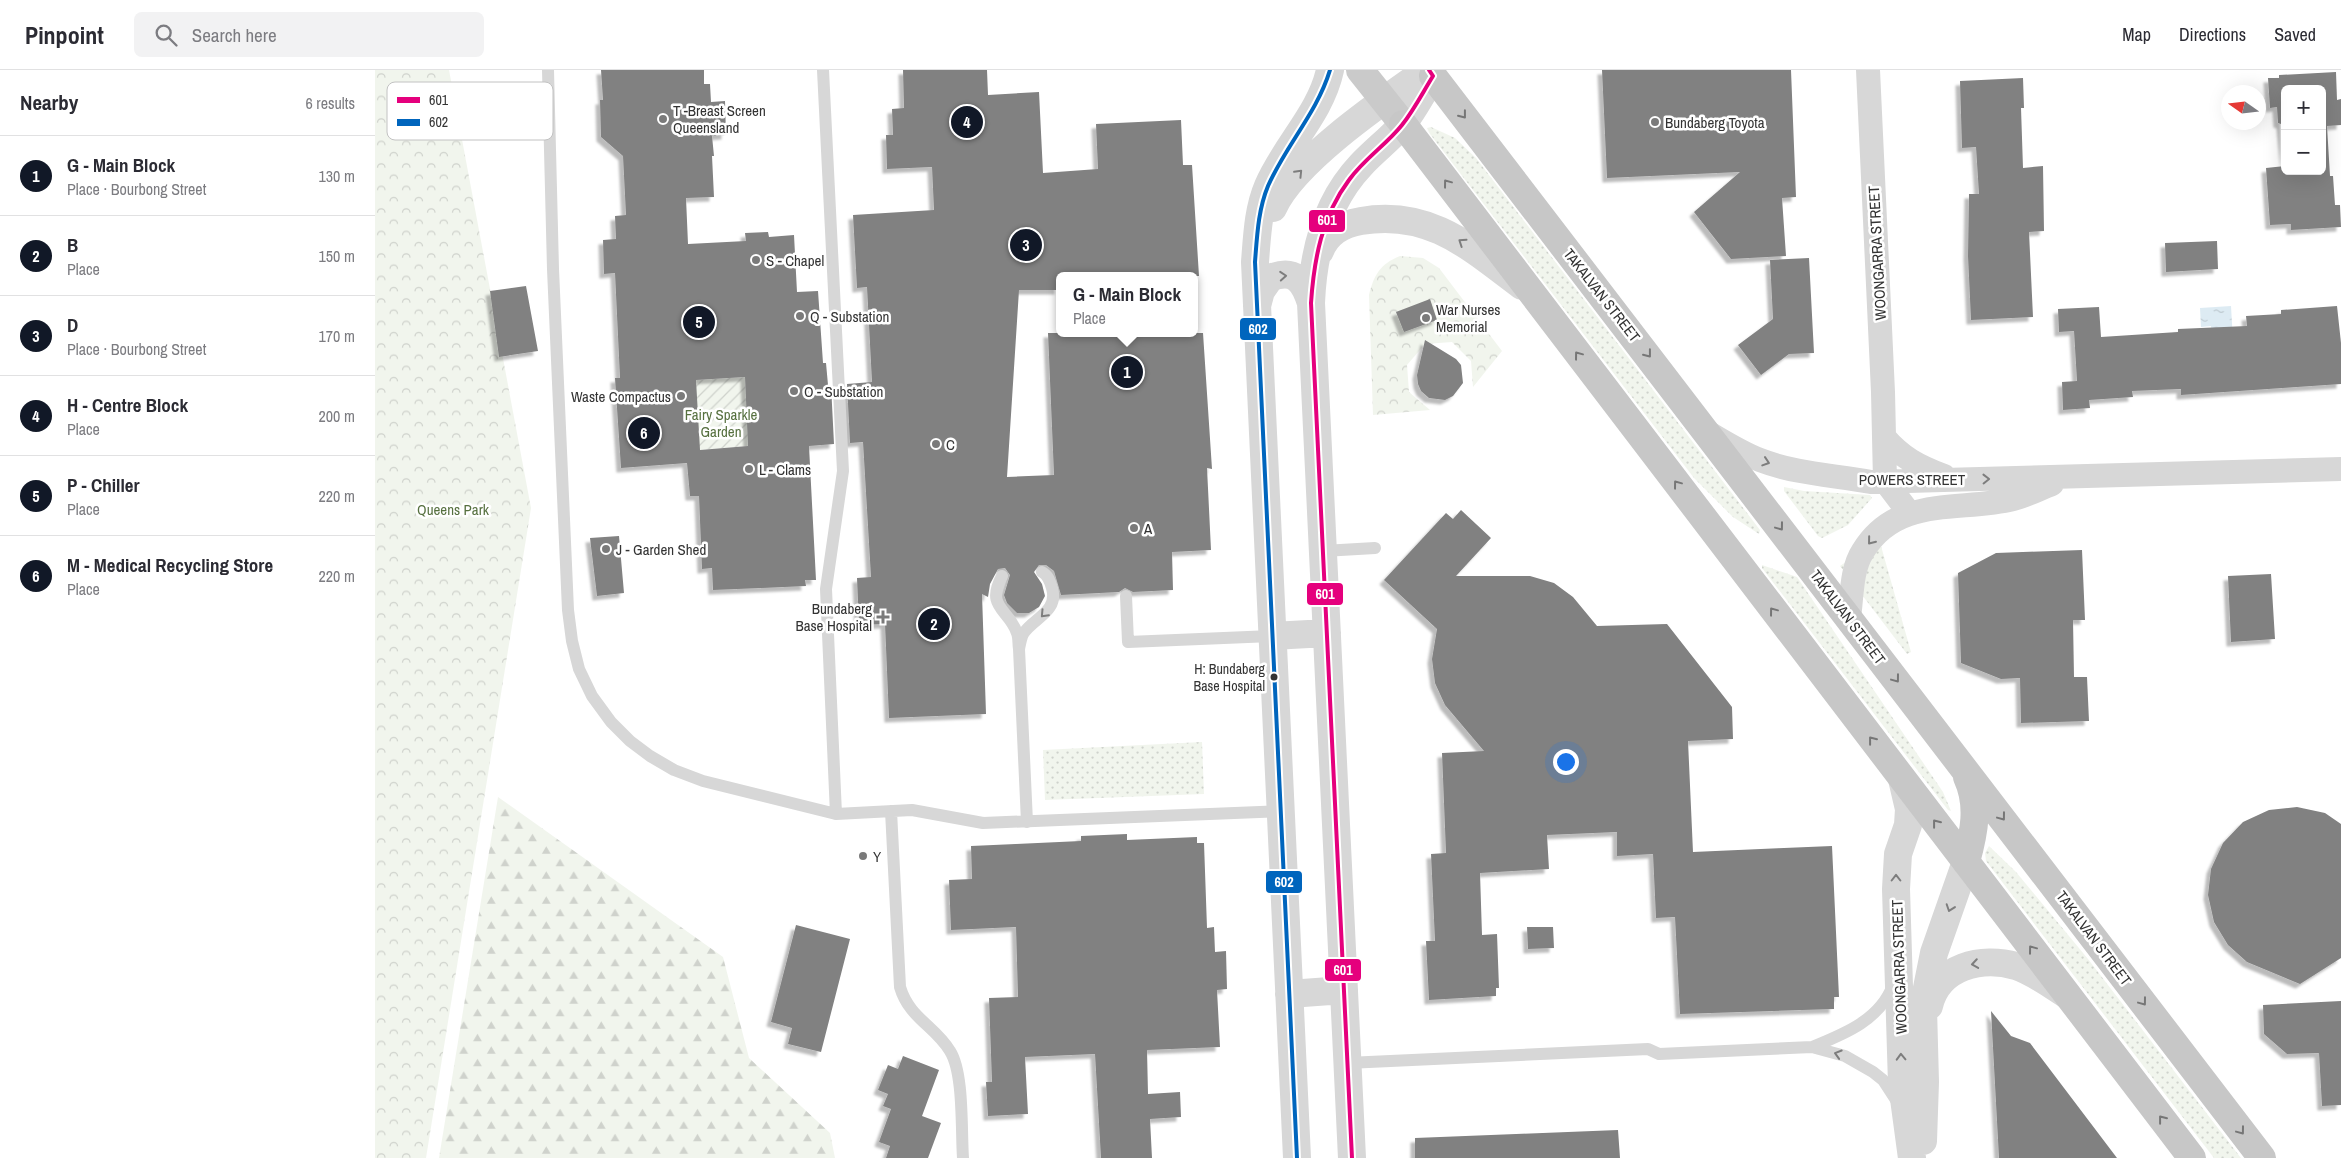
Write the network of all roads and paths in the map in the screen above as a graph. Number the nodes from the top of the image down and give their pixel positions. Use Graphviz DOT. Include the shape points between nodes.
graph roads {
  1 [pos="823,70"];
  2 [pos="1330,70"];
  3 [pos="1360,70"];
  4 [pos="1868,70"];
  5 [pos="1431,72"];
  6 [pos="1383,101"];
  7 [pos="1403,124"];
  8 [pos="550,140"];
  9 [pos="1315,261"];
  10 [pos="1255,262"];
  11 [pos="1530,291"];
  12 [pos="1311,303"];
  13 [pos="1257,306"];
  14 [pos="1708,432"];
  15 [pos="1884,437"];
  16 [pos="2341,470"];
  17 [pos="2065,478"];
  18 [pos="1953,480"];
  19 [pos="1885,481"];
  20 [pos="1910,514"];
  21 [pos="1375,548"];
  22 [pos="1323,551"];
  23 [pos="1042,572"];
  24 [pos="1002,576"];
  25 [pos="1126,596"];
  26 [pos="1849,618"];
  27 [pos="1327,633"];
  28 [pos="1272,636"];
  29 [pos="1019,649"];
  30 [pos="1961,765"];
  31 [pos="1902,779"];
  32 [pos="891,811"];
  33 [pos="1282,811"];
  34 [pos="836,814"];
  35 [pos="1027,822"];
  36 [pos="1966,862"];
  37 [pos="1898,954"];
  38 [pos="1344,990"];
  39 [pos="1289,994"];
  40 [pos="2068,996"];
  41 [pos="1923,1031"];
  42 [pos="1812,1047"];
  43 [pos="1347,1063"];
  44 [pos="1907,1122"];
  45 [pos="963,1158"];
  46 [pos="1297,1158"];
  47 [pos="1352,1158"];
  48 [pos="1913,1158"];
  49 [pos="1923,1158"];
  50 [pos="2192,1158"];
  51 [pos="2262,1158"];
  1 -- 34 [label="lane" via="843,471 826,588"];
  2 -- 10 [label="street" via="1316,104 1267,187"];
  3 -- 6 [label="main road"];
  4 -- 15 [label="street, WOONGARRA STREET"];
  5 -- 6 [label="street"];
  5 -- 7 [label="street"];
  5 -- 14 [label="highway, TAKALVAN STREET, one-way"];
  6 -- 7 [label="main road"];
  10 -- 6 [label="street, one-way" via="1268,219 1286,186 1315,156"];
  7 -- 9 [label="street" via="1362,165 1338,195 1321,235"];
  11 -- 7 [label="highway, one-way"];
  8 -- 34 [label="lane" via="568,610 579,669 592,696 611,722 630,741 674,770"];
  11 -- 9 [label="street, one-way" via="1451,235 1414,221 1381,219 1353,222 1326,240"];
  9 -- 12 [label="street"];
  10 -- 13 [label="street"];
  31 -- 11 [label="highway, one-way"];
  13 -- 12 [label="street, one-way" via="1261,291 1271,278 1286,274 1299,279 1307,289"];
  12 -- 22 [label="street"];
  13 -- 28 [label="street"];
  14 -- 19 [label="street, POWERS STREET, one-way" via="1739,451 1780,466 1819,475"];
  14 -- 26 [label="highway, TAKALVAN STREET, one-way"];
  15 -- 18 [label="street" via="1898,453 1919,467"];
  15 -- 19 [label="street, WOONGARRA STREET"];
  16 -- 17 [label="street, POWERS STREET"];
  18 -- 17 [label="street, POWERS STREET, one-way"];
  17 -- 20 [label="street, POWERS STREET" via="2013,499 1935,507"];
  18 -- 19 [label="street, POWERS STREET"];
  19 -- 20 [label="street"];
  20 -- 26 [label="street, POWERS STREET, one-way" via="1881,528 1862,551"];
  21 -- 22 [label="lane"];
  22 -- 27 [label="street"];
  23 -- 29 [label="lane, one-way" via="1051,582 1053,601 1022,636"];
  24 -- 29 [label="lane" via="997,585 997,604 1018,634"];
  25 -- 28 [label="lane" via="1128,642"];
  26 -- 30 [label="highway, TAKALVAN STREET, one-way"];
  27 -- 28 [label="street"];
  27 -- 38 [label="street"];
  28 -- 33 [label="street"];
  29 -- 35 [label="lane"];
  30 -- 36 [label="highway" via="1973,790 1975,806"];
  30 -- 51 [label="highway, TAKALVAN STREET, one-way"];
  36 -- 31 [label="highway, one-way"];
  37 -- 31 [label="street, WOONGARRA STREET, one-way" via="1896,871 1909,809"];
  32 -- 34 [label="lane"];
  32 -- 35 [label="lane" via="911,810 983,823"];
  32 -- 45 [label="lane" via="900,987 909,1009 943,1041 955,1062"];
  33 -- 35 [label="lane"];
  33 -- 39 [label="street"];
  40 -- 36 [label="highway, one-way"];
  36 -- 41 [label="street, WOONGARRA STREET, one-way" via="1932,962 1923,1008"];
  37 -- 42 [label="lane" via="1892,988 1876,1013 1848,1032"];
  44 -- 37 [label="street, WOONGARRA STREET, one-way" via="1902,1084"];
  38 -- 39 [label="street"];
  38 -- 43 [label="street"];
  39 -- 46 [label="street"];
  40 -- 41 [label="street, WOONGARRA STREET, one-way" via="2017,966 1975,963 1944,978 1929,1003"];
  50 -- 40 [label="highway, one-way"];
  41 -- 49 [label="street, WOONGARRA STREET"];
  42 -- 43 [label="lane" via="1659,1054 1648,1049"];
  44 -- 42 [label="lane, one-way" via="1893,1092 1873,1072 1845,1056"];
  43 -- 47 [label="street"];
  44 -- 48 [label="street, WOONGARRA STREET"];
}
